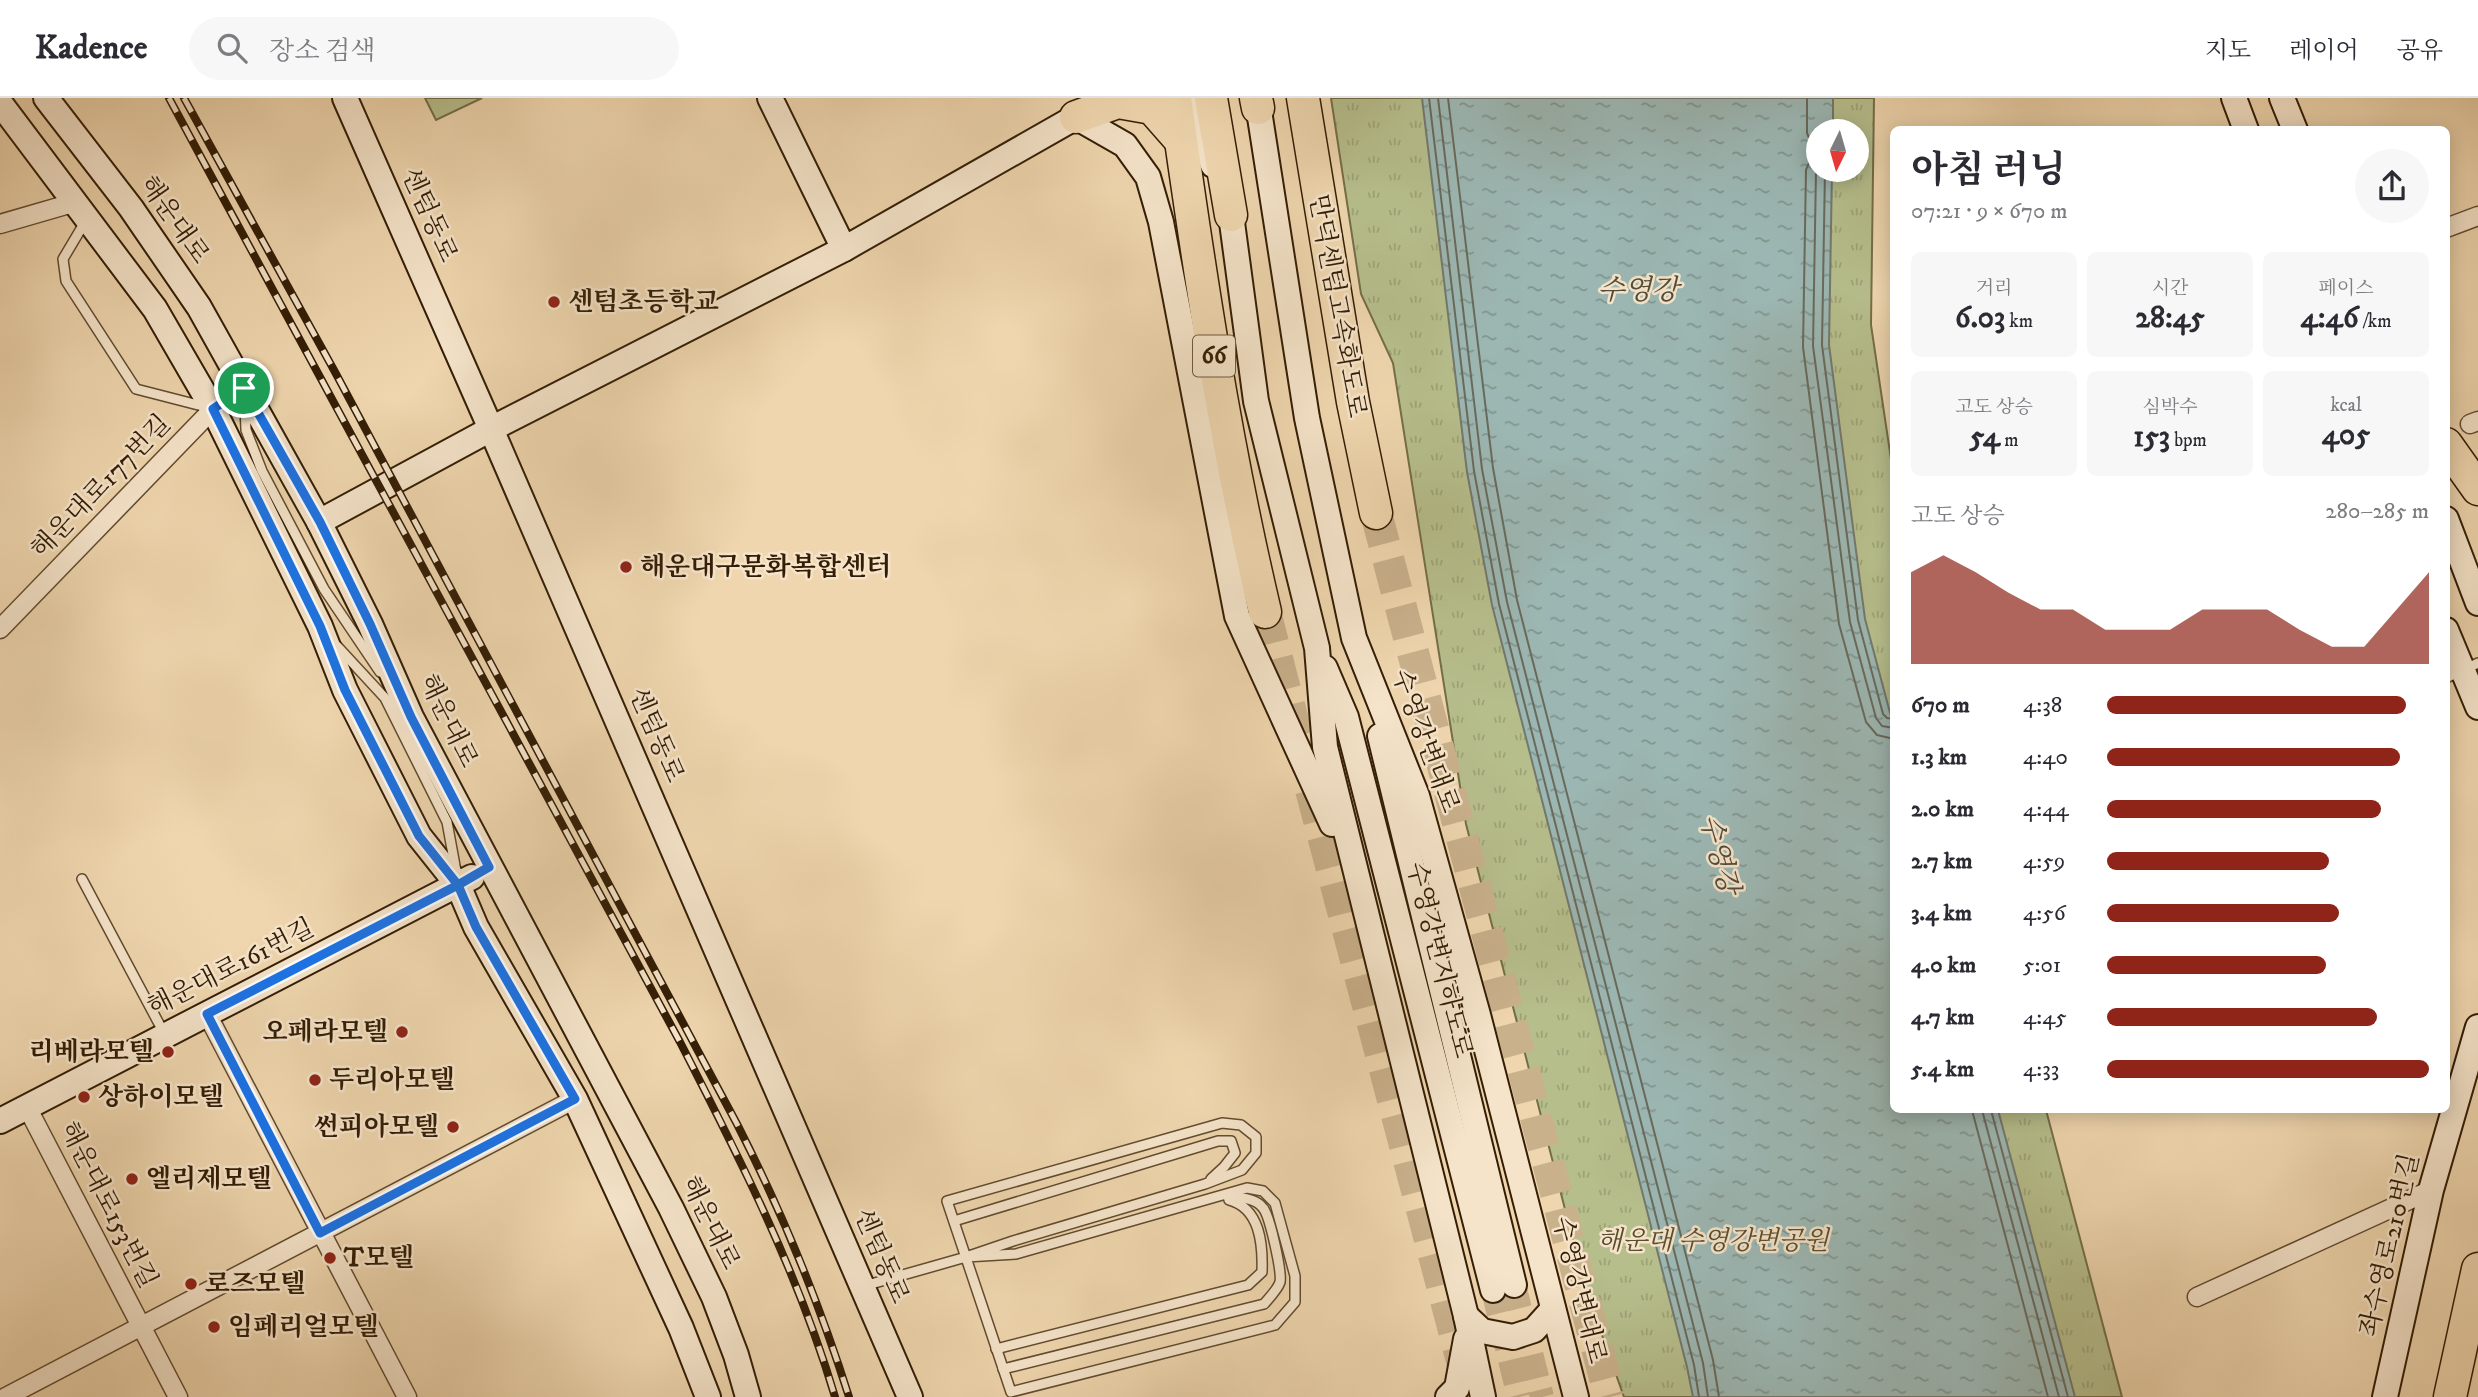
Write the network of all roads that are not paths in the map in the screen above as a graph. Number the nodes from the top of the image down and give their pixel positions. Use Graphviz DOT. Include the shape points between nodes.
graph roads {
  1 [pos="46,98"];
  2 [pos="345,98"];
  3 [pos="770,98"];
  4 [pos="1108,98"];
  5 [pos="1175,98"];
  6 [pos="1188,98"];
  7 [pos="1211,98"];
  8 [pos="1303,98"];
  9 [pos="2234,98"];
  10 [pos="2282,98"];
  11 [pos="1257,101"];
  12 [pos="0,103"];
  13 [pos="1076,117"];
  14 [pos="2244,126"];
  15 [pos="2293,126"];
  16 [pos="1181,141"];
  17 [pos="82,209"];
  18 [pos="1231,215"];
  19 [pos="2478,216"];
  20 [pos="0,224"];
  21 [pos="2450,226"];
  22 [pos="844,249"];
  23 [pos="244,388"];
  24 [pos="213,409"];
  25 [pos="491,429"];
  26 [pos="2465,430"];
  27 [pos="2478,489"];
  28 [pos="1376,513"];
  29 [pos="320,522"];
  30 [pos="2450,530"];
  31 [pos="2478,603"];
  32 [pos="1265,612"];
  33 [pos="0,629"];
  34 [pos="1354,638"];
  35 [pos="2450,639"];
  36 [pos="1317,648"];
  37 [pos="2463,670"];
  38 [pos="2478,707"];
  39 [pos="411,717"];
  40 [pos="489,867"];
  41 [pos="1356,875"];
  42 [pos="82,879"];
  43 [pos="458,885"];
  44 [pos="207,1014"];
  45 [pos="2478,1027"];
  46 [pos="165,1035"];
  47 [pos="575,1099"];
  48 [pos="27,1107"];
  49 [pos="0,1121"];
  50 [pos="1205,1184"];
  51 [pos="2431,1190"];
  52 [pos="1213,1196"];
  53 [pos="954,1221"];
  54 [pos="320,1233"];
  55 [pos="966,1257"];
  56 [pos="2478,1269"];
  57 [pos="862,1287"];
  58 [pos="2197,1297"];
  59 [pos="1553,1309"];
  60 [pos="1467,1322"];
  61 [pos="141,1326"];
  62 [pos="996,1349"];
  63 [pos="1003,1369"];
  64 [pos="6,1397"];
  65 [pos="178,1397"];
  66 [pos="407,1397"];
  67 [pos="708,1397"];
  68 [pos="748,1397"];
  69 [pos="910,1397"];
  70 [pos="1448,1397"];
  71 [pos="1483,1397"];
  72 [pos="1576,1397"];
  73 [pos="2385,1397"];
  74 [pos="2450,1397"];
  1 -- 23 [label="main road, 해운대로" via="131,208 199,307"];
  2 -- 25 [label="main road, 센텀동로"];
  3 -- 22 [label="main road"];
  4 -- 13 [label="main road"];
  5 -- 16 [label="highway, 66"];
  6 -- 18 [label="main road"];
  7 -- 18 [label="highway"];
  8 -- 28 [label="highway, 만덕센텀고속화도로"];
  9 -- 14 [label="main road"];
  10 -- 15 [label="main road"];
  11 -- 34 [label="main road, 수영강변대로" via="1307,418"];
  12 -- 17 [label="main road"];
  13 -- 16 [label="highway" via="1118,102 1152,108"];
  13 -- 22 [label="main road"];
  13 -- 41 [label="main road" via="1125,145 1148,177 1161,222 1237,616"];
  16 -- 32 [label="highway, 66" via="1221,398"];
  17 -- 20 [label="street"];
  17 -- 24 [label="main road" via="155,309"];
  17 -- 24 [label="lane" via="63,259 66,281 136,389"];
  18 -- 36 [label="main road" via="1256,401"];
  19 -- 21 [label="street"];
  22 -- 25 [label="main road"];
  23 -- 24 [label="street, 해운대로177번길"];
  23 -- 29 [label="main road, 해운대로"];
  23 -- 39 [label="lane" via="246,430 262,471 324,589"];
  24 -- 33 [label="street, 해운대로177번길"];
  24 -- 43 [label="main road" via="419,836"];
  25 -- 29 [label="main road"];
  25 -- 57 [label="main road, 센텀동로"];
  26 -- 27 [label="highway"];
  29 -- 39 [label="main road, 해운대로"];
  30 -- 31 [label="main road"];
  34 -- 36 [label="main road, 수영강변지하도로" via="1504,1287 1346,717"];
  34 -- 59 [label="main road, 수영강변대로" via="1417,796"];
  35 -- 37 [label="main road"];
  36 -- 41 [label="main road" via="1325,747"];
  37 -- 38 [label="main road"];
  39 -- 40 [label="main road, 해운대로"];
  40 -- 43 [label="main road, 해운대로161번길"];
  40 -- 68 [label="main road, 해운대로" via="676,1219 714,1297"];
  41 -- 60 [label="main road"];
  42 -- 46 [label="lane"];
  43 -- 44 [label="main road, 해운대로161번길"];
  43 -- 47 [label="main road" via="476,927"];
  44 -- 46 [label="main road, 해운대로161번길"];
  44 -- 54 [label="street"];
  45 -- 51 [label="main road, 좌수영로210번길"];
  46 -- 48 [label="main road, 해운대로161번길"];
  47 -- 54 [label="street, 해운대로153번길"];
  47 -- 67 [label="main road"];
  48 -- 49 [label="main road, 해운대로161번길"];
  48 -- 61 [label="street, 해운대로153번길"];
  50 -- 53 [label="lane" via="1235,1153 1231,1141 1218,1141"];
  50 -- 53 [label="lane" via="1242,1170 1256,1153 1256,1137 1241,1125 1222,1123 947,1201"];
  50 -- 55 [label="lane"];
  51 -- 58 [label="street"];
  51 -- 73 [label="main road, 좌수영로210번길"];
  52 -- 55 [label="lane" via="1016,1254"];
  52 -- 62 [label="lane" via="1241,1203 1252,1215 1263,1250 1262,1272 1248,1285"];
  52 -- 63 [label="lane" via="1241,1197 1264,1208 1279,1260 1280,1283 1264,1304"];
  52 -- 63 [label="lane" via="1247,1188 1263,1191 1275,1203 1295,1276 1295,1302 1275,1325 1011,1392"];
  53 -- 55 [label="lane"];
  54 -- 61 [label="street, 해운대로153번길"];
  54 -- 66 [label="street"];
  55 -- 57 [label="lane"];
  55 -- 62 [label="lane"];
  56 -- 74 [label="highway"];
  57 -- 69 [label="main road, 센텀동로"];
  59 -- 60 [label="main road" via="1534,1330 1513,1337 1482,1331"];
  59 -- 72 [label="main road, 수영강변대로"];
  60 -- 70 [label="main road" via="1457,1388"];
  60 -- 71 [label="main road"];
  61 -- 64 [label="street, 해운대로153번길"];
  61 -- 65 [label="street, 해운대로153번길"];
  62 -- 63 [label="lane"];
}
